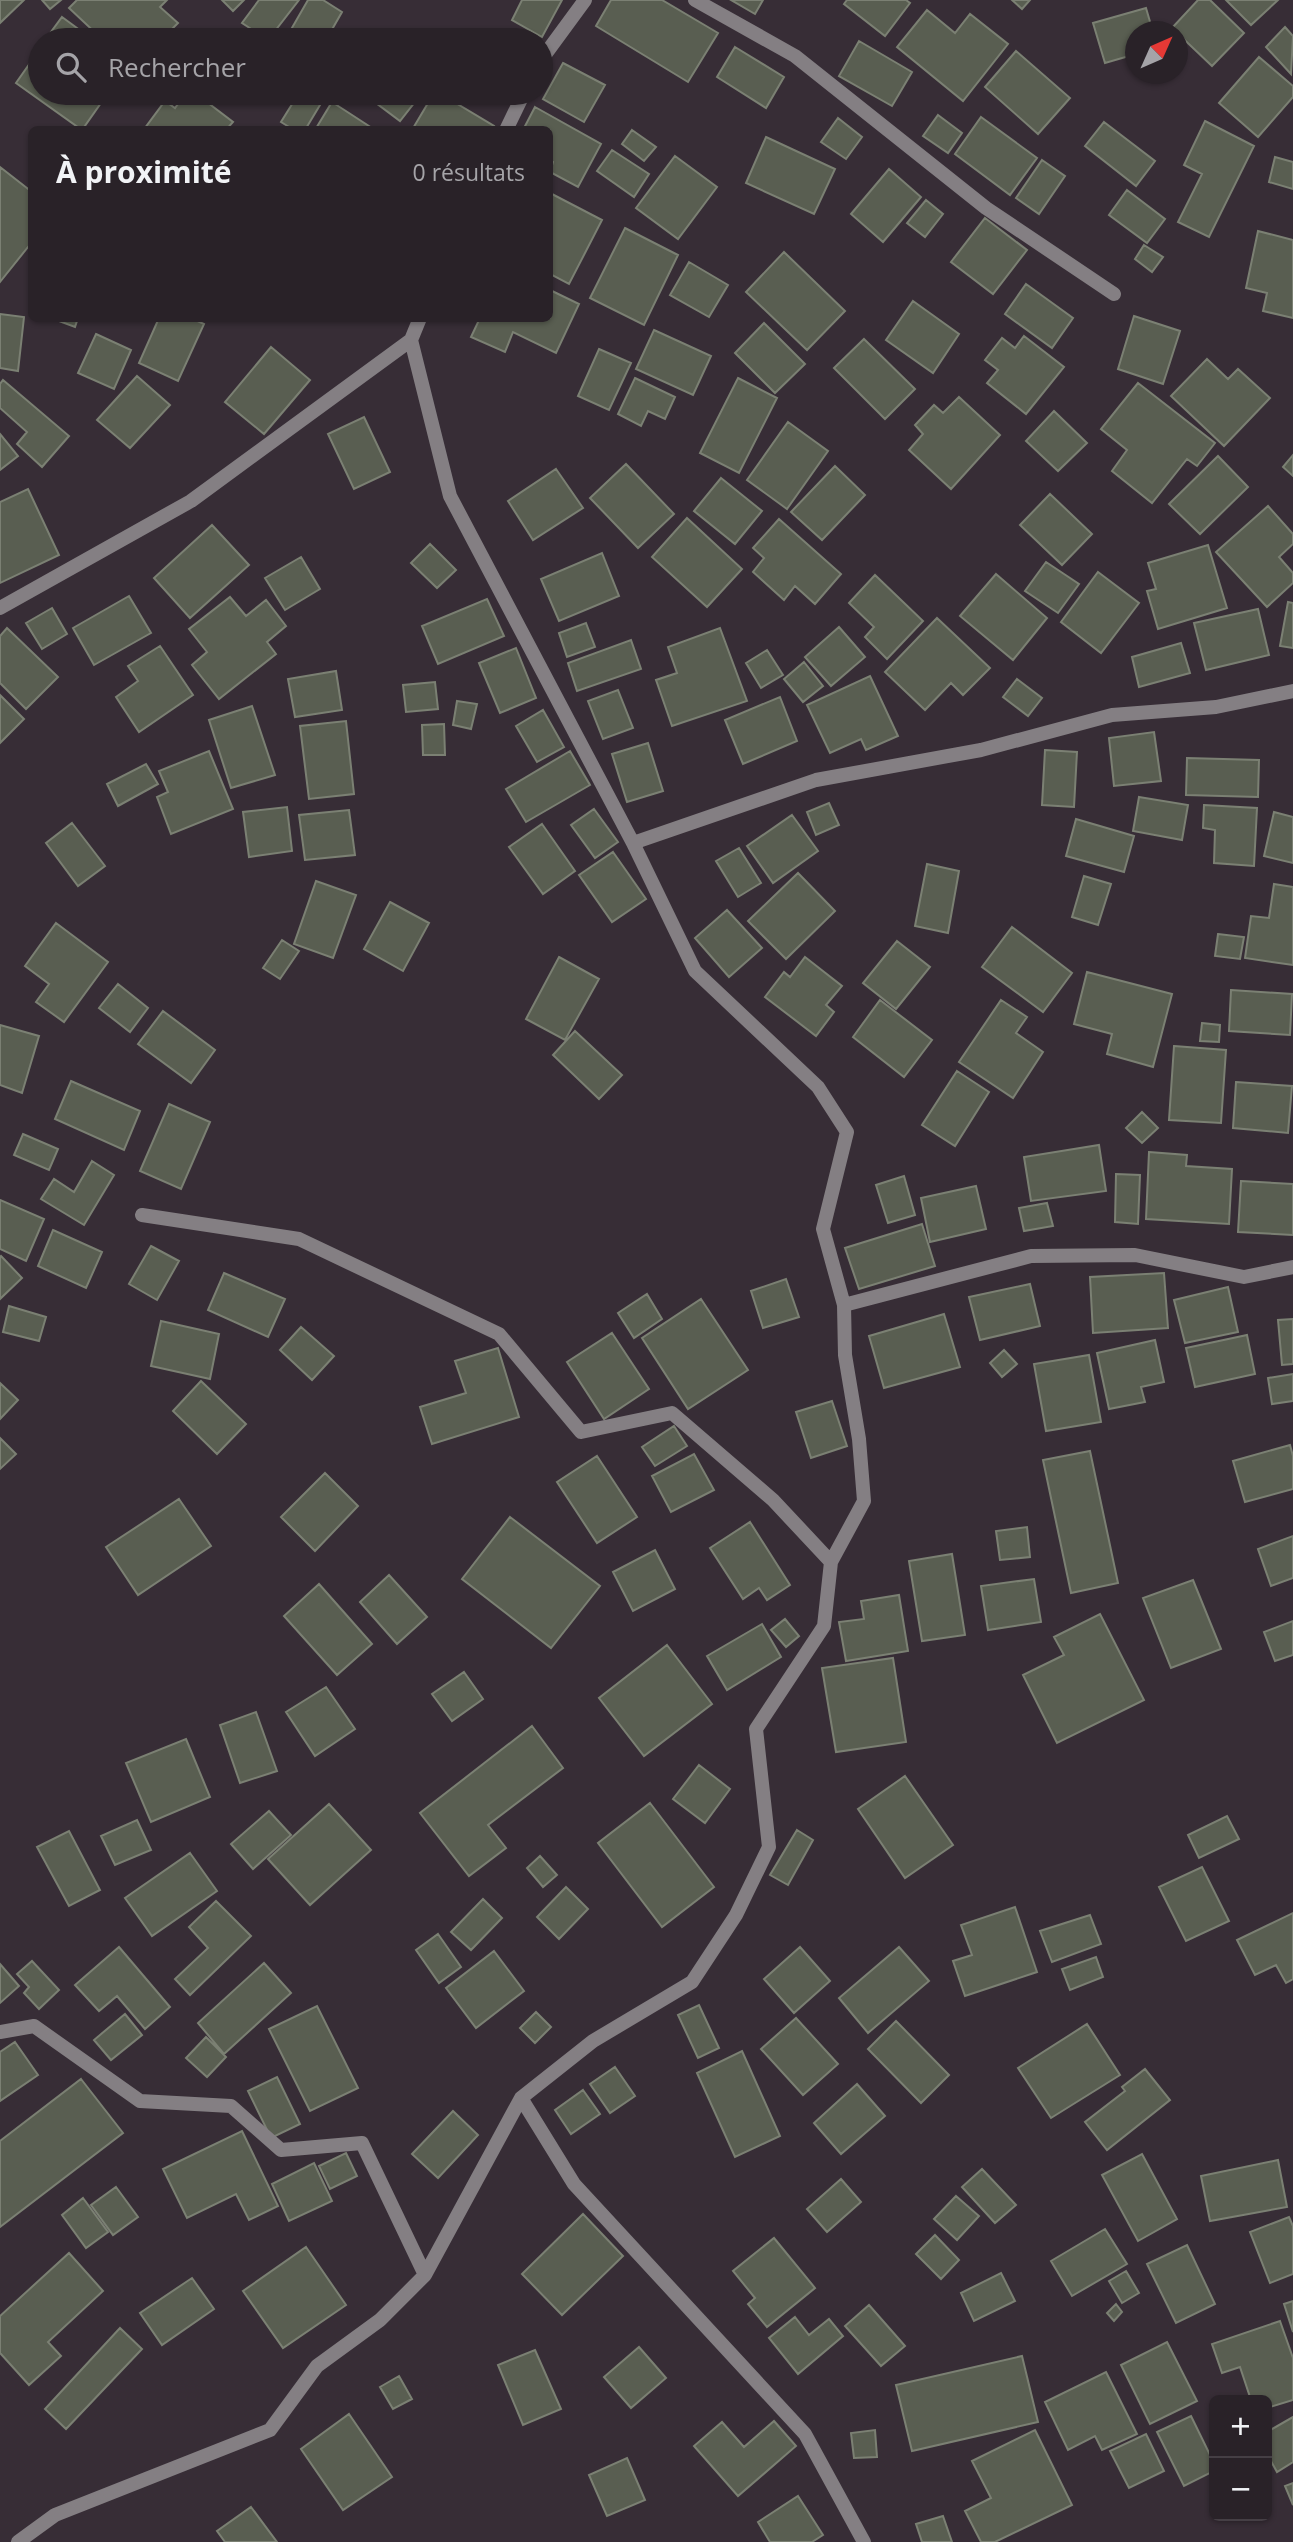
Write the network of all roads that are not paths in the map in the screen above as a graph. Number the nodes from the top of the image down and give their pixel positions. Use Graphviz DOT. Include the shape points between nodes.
graph roads {
  1 [pos="585,0"];
  2 [pos="695,0"];
  3 [pos="553,44"];
  4 [pos="518,105"];
  5 [pos="508,126"];
  6 [pos="1114,294"];
  7 [pos="418,322"];
  8 [pos="411,340"];
  9 [pos="0,608"];
  10 [pos="1293,691"];
  11 [pos="633,843"];
  12 [pos="142,1215"];
  13 [pos="1293,1267"];
  14 [pos="844,1305"];
  15 [pos="831,1562"];
  16 [pos="0,2032"];
  17 [pos="521,2098"];
  18 [pos="425,2275"];
  19 [pos="18,2542"];
  20 [pos="864,2542"];
  1 -- 3 [label="street"];
  2 -- 6 [label="street" via="795,56 986,208"];
  4 -- 5 [label="street"];
  7 -- 8 [label="street"];
  8 -- 9 [label="street" via="191,501"];
  8 -- 11 [label="street" via="450,496"];
  10 -- 11 [label="street" via="1216,707 1112,715 981,750 816,780"];
  11 -- 14 [label="street" via="695,971 818,1087 847,1132 822,1229"];
  12 -- 15 [label="street" via="299,1239 499,1334 581,1432 672,1413 773,1500"];
  13 -- 14 [label="street" via="1244,1277 1135,1255 1031,1256"];
  14 -- 15 [label="street" via="845,1355 864,1501"];
  15 -- 17 [label="street" via="824,1626 756,1729 769,1847 736,1915 692,1982 593,2041"];
  16 -- 18 [label="street" via="34,2026 140,2101 231,2106 281,2150 362,2143"];
  17 -- 18 [label="street"];
  17 -- 20 [label="street" via="574,2184 805,2434"];
  18 -- 19 [label="street" via="380,2320 317,2366 270,2430 55,2515"];
}
